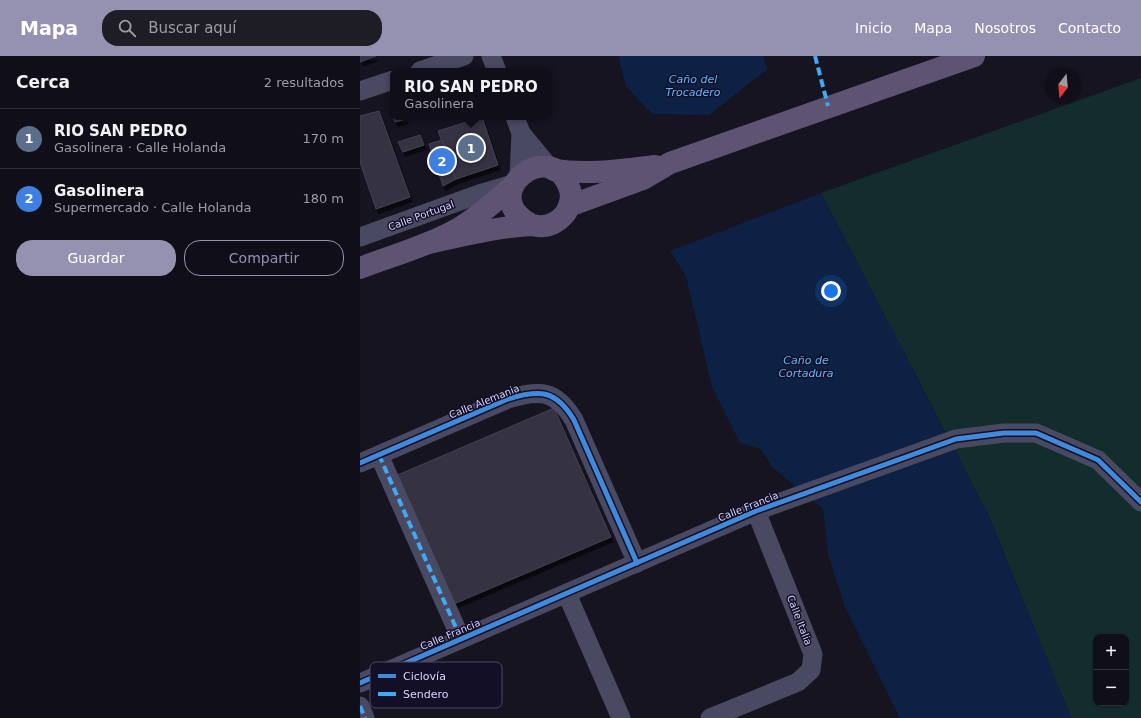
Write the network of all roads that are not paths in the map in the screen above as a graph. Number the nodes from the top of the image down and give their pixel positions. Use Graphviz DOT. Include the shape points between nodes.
graph roads {
  1 [pos="464,56"];
  2 [pos="491,56"];
  3 [pos="974,56"];
  4 [pos="429,68"];
  5 [pos="496,68"];
  6 [pos="390,81"];
  7 [pos="360,91"];
  8 [pos="518,125"];
  9 [pos="670,163"];
  10 [pos="552,169"];
  11 [pos="515,182"];
  12 [pos="569,206"];
  13 [pos="532,225"];
  14 [pos="360,237"];
  15 [pos="428,243"];
  16 [pos="360,268"];
  17 [pos="379,455"];
  18 [pos="360,463"];
  19 [pos="1141,502"];
  20 [pos="756,511"];
  21 [pos="637,563"];
  22 [pos="567,594"];
  23 [pos="461,640"];
  24 [pos="409,662"];
  25 [pos="370,679"];
  26 [pos="360,683"];
  27 [pos="360,706"];
  28 [pos="365,718"];
  29 [pos="621,718"];
  30 [pos="710,718"];
  1 -- 4 [label="street"];
  2 -- 5 [label="street"];
  3 -- 9 [label="main road"];
  6 -- 7 [label="street"];
  8 -- 10 [label="street"];
  8 -- 11 [label="street"];
  9 -- 10 [label="main road" via="602,172"];
  9 -- 12 [label="main road" via="643,179"];
  10 -- 11 [label="main road" via="538,166 528,169"];
  10 -- 12 [label="main road" via="565,179 570,188"];
  11 -- 13 [label="main road" via="511,195 515,212 522,220"];
  11 -- 14 [label="street, Calle Portugal"];
  11 -- 15 [label="main road" via="482,213 454,231"];
  12 -- 13 [label="main road" via="557,222 543,226"];
  13 -- 15 [label="main road" via="485,231"];
  15 -- 16 [label="main road"];
  17 -- 18 [label="street, Calle Alemania"];
  17 -- 21 [label="street, Calle Alemania" via="508,399 528,393 543,393 556,397 574,420"];
  17 -- 23 [label="street"];
  19 -- 20 [label="street, Calle Francia" via="1098,460 1036,433 1004,433 956,440"];
  20 -- 21 [label="street, Calle Francia"];
  20 -- 30 [label="street, Calle Italia" via="813,654 811,670 798,682"];
  21 -- 22 [label="street, Calle Francia"];
  22 -- 23 [label="street, Calle Francia"];
  22 -- 29 [label="street"];
  23 -- 24 [label="street, Calle Francia"];
  25 -- 26 [label="street, Calle Francia"];
  27 -- 28 [label="street"];
}
